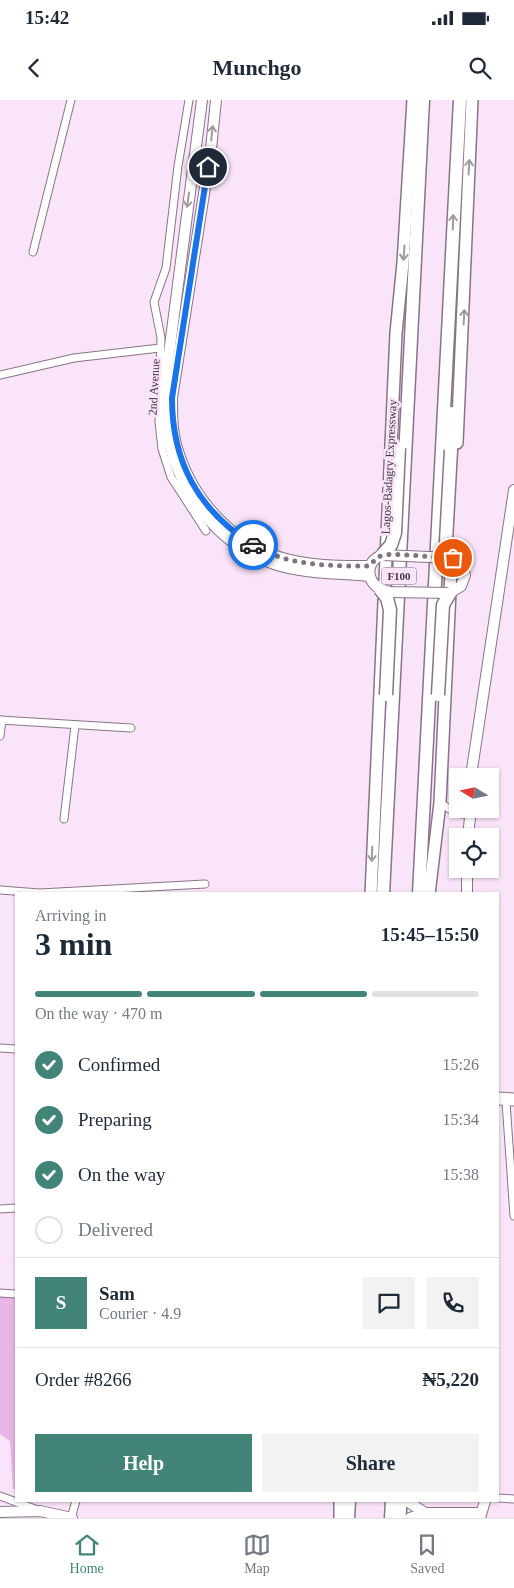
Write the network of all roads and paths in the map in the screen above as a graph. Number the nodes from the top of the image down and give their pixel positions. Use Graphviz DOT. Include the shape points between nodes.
graph roads {
  1 [pos="71,100"];
  2 [pos="189,100"];
  3 [pos="202,100"];
  4 [pos="216,100"];
  5 [pos="413,100"];
  6 [pos="423,100"];
  7 [pos="460,100"];
  8 [pos="472,100"];
  9 [pos="33,252"];
  10 [pos="413,258"];
  11 [pos="452,271"];
  12 [pos="160,348"];
  13 [pos="0,375"];
  14 [pos="514,490"];
  15 [pos="514,517"];
  16 [pos="212,518"];
  17 [pos="206,531"];
  18 [pos="382,555"];
  19 [pos="453,558"];
  20 [pos="370,571"];
  21 [pos="380,589"];
  22 [pos="450,593"];
  23 [pos="1,720"];
  24 [pos="75,726"];
  25 [pos="131,728"];
  26 [pos="0,736"];
  27 [pos="472,768"];
  28 [pos="476,768"];
  29 [pos="439,808"];
  30 [pos="449,812"];
  31 [pos="64,819"];
  32 [pos="463,878"];
  33 [pos="467,878"];
  34 [pos="205,884"];
  35 [pos="0,890"];
  36 [pos="27,892"];
  37 [pos="58,892"];
  38 [pos="371,892"];
  39 [pos="382,892"];
  40 [pos="382,892"];
  41 [pos="419,892"];
  42 [pos="419,892"];
  43 [pos="429,892"];
  44 [pos="463,892"];
  45 [pos="467,892"];
  46 [pos="0,1048"];
  47 [pos="15,1049"];
  48 [pos="499,1096"];
  49 [pos="514,1097"];
  50 [pos="510,1102"];
  51 [pos="15,1208"];
  52 [pos="0,1209"];
  53 [pos="514,1216"];
  54 [pos="0,1293"];
  55 [pos="15,1294"];
  56 [pos="0,1496"];
  57 [pos="499,1498"];
  58 [pos="514,1499"];
  59 [pos="15,1502"];
  60 [pos="16,1502"];
  61 [pos="76,1502"];
  62 [pos="340,1502"];
  63 [pos="349,1502"];
  64 [pos="392,1502"];
  65 [pos="401,1502"];
  66 [pos="409,1502"];
  67 [pos="480,1502"];
  68 [pos="485,1502"];
  69 [pos="40,1511"];
  70 [pos="0,1512"];
  71 [pos="424,1512"];
  72 [pos="479,1515"];
  73 [pos="71,1518"];
  74 [pos="340,1518"];
  75 [pos="348,1518"];
  76 [pos="391,1518"];
  77 [pos="400,1518"];
  78 [pos="410,1518"];
  1 -- 9 [label="street"];
  2 -- 12 [label="street" via="166,268 154,302"];
  3 -- 16 [label="street, 2nd Avenue, one-way" via="163,409 176,467 187,490"];
  16 -- 4 [label="street, 2nd Avenue, one-way" via="179,454 174,436 172,398"];
  5 -- 38 [label="main road, Lagos-Badagry Expressway, one-way" via="396,333"];
  6 -- 10 [label="highway, Lagos-Badagry Expressway / F100"];
  11 -- 7 [label="highway, one-way"];
  29 -- 8 [label="main road, one-way"];
  10 -- 18 [label="highway, bridge" via="404,345 395,532"];
  10 -- 39 [label="highway, Lagos-Badagry Expressway / F100"];
  11 -- 19 [label="highway, bridge" via="451,450 446,541"];
  11 -- 41 [label="highway"];
  12 -- 13 [label="street" via="74,358"];
  12 -- 17 [label="street" via="162,449 171,476"];
  14 -- 27 [label="street"];
  15 -- 28 [label="street"];
  16 -- 20 [label="street, 2nd Avenue" via="229,539 274,564 296,569"];
  18 -- 19 [label="street, bridge"];
  18 -- 20 [label="street" via="374,560"];
  19 -- 22 [label="street" via="461,564 466,576 462,586"];
  20 -- 21 [label="street" via="373,583"];
  21 -- 22 [label="street, bridge"];
  21 -- 40 [label="highway, bridge" via="390,610"];
  22 -- 42 [label="highway, bridge" via="444,605 431,790"];
  23 -- 24 [label="street"];
  23 -- 26 [label="street"];
  24 -- 25 [label="street"];
  24 -- 31 [label="street"];
  29 -- 30 [label="street"];
  29 -- 43 [label="main road"];
  32 -- 44 [label="street"];
  33 -- 45 [label="street"];
  34 -- 37 [label="street"];
  35 -- 36 [label="street"];
  46 -- 47 [label="street"];
  48 -- 49 [label="street"];
  50 -- 53 [label="street"];
  51 -- 52 [label="street"];
  54 -- 55 [label="street"];
  56 -- 59 [label="street"];
  57 -- 58 [label="street"];
  60 -- 69 [label="street"];
  61 -- 73 [label="street"];
  62 -- 74 [label="main road"];
  63 -- 75 [label="highway"];
  64 -- 76 [label="highway"];
  65 -- 77 [label="main road"];
  66 -- 71 [label="street"];
  67 -- 72 [label="street"];
  68 -- 72 [label="street"];
  69 -- 70 [label="street"];
  69 -- 73 [label="street"];
  71 -- 72 [label="street"];
  71 -- 78 [label="street"];
}
